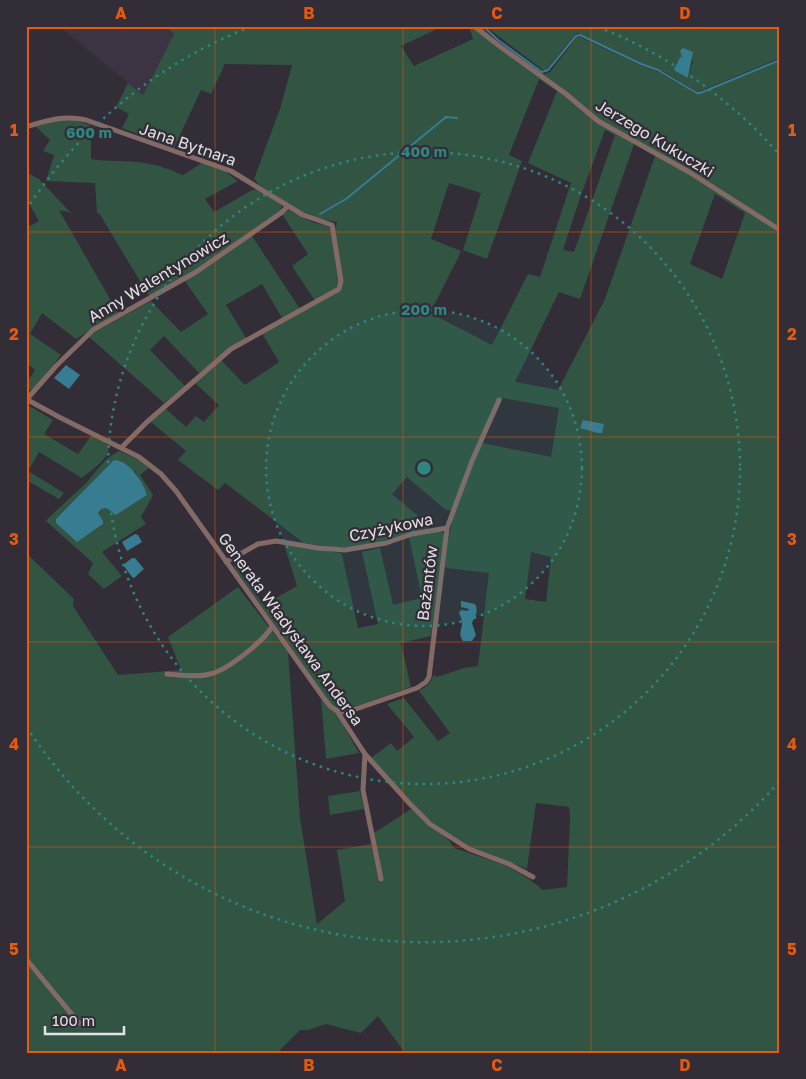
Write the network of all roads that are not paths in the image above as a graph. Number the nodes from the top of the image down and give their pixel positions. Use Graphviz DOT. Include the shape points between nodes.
graph roads {
  1 [pos="474,26"];
  2 [pos="26,127"];
  3 [pos="288,206"];
  4 [pos="780,230"];
  5 [pos="26,399"];
  6 [pos="500,400"];
  7 [pos="122,447"];
  8 [pos="447,528"];
  9 [pos="226,562"];
  10 [pos="272,626"];
  11 [pos="166,674"];
  12 [pos="337,711"];
  13 [pos="365,754"];
  14 [pos="534,877"];
  15 [pos="381,879"];
  16 [pos="26,959"];
  17 [pos="79,1023"];
  1 -- 4 [label="street, Jerzego Kukuczki" via="598,121 689,172"];
  2 -- 3 [label="street, Jana Bytnara" via="64,117 86,120 231,171"];
  3 -- 5 [label="street, Anny Walentynowicz" via="196,272 93,330"];
  3 -- 7 [label="street, Jana Bytnara" via="308,218 332,225 341,281 339,289 231,349"];
  5 -- 7 [label="street, Generała Władysława Andersa"];
  6 -- 8 [label="street, Bażantów" via="472,461"];
  7 -- 9 [label="street, Generała Władysława Andersa" via="149,464 166,480"];
  8 -- 9 [label="street, Czyżykowa" via="345,550 276,541 258,544"];
  8 -- 12 [label="street, Bażantów" via="426,682 353,710"];
  9 -- 10 [label="street, Generała Władysława Andersa"];
  10 -- 11 [label="street" via="266,637 216,672 205,675"];
  10 -- 12 [label="street, Generała Władysława Andersa" via="323,698"];
  12 -- 13 [label="street, Generała Władysława Andersa"];
  13 -- 14 [label="street, Generała Władysława Andersa" via="415,810 437,829 469,849"];
  13 -- 15 [label="street" via="363,790"];
  16 -- 17 [label="street"];
}
